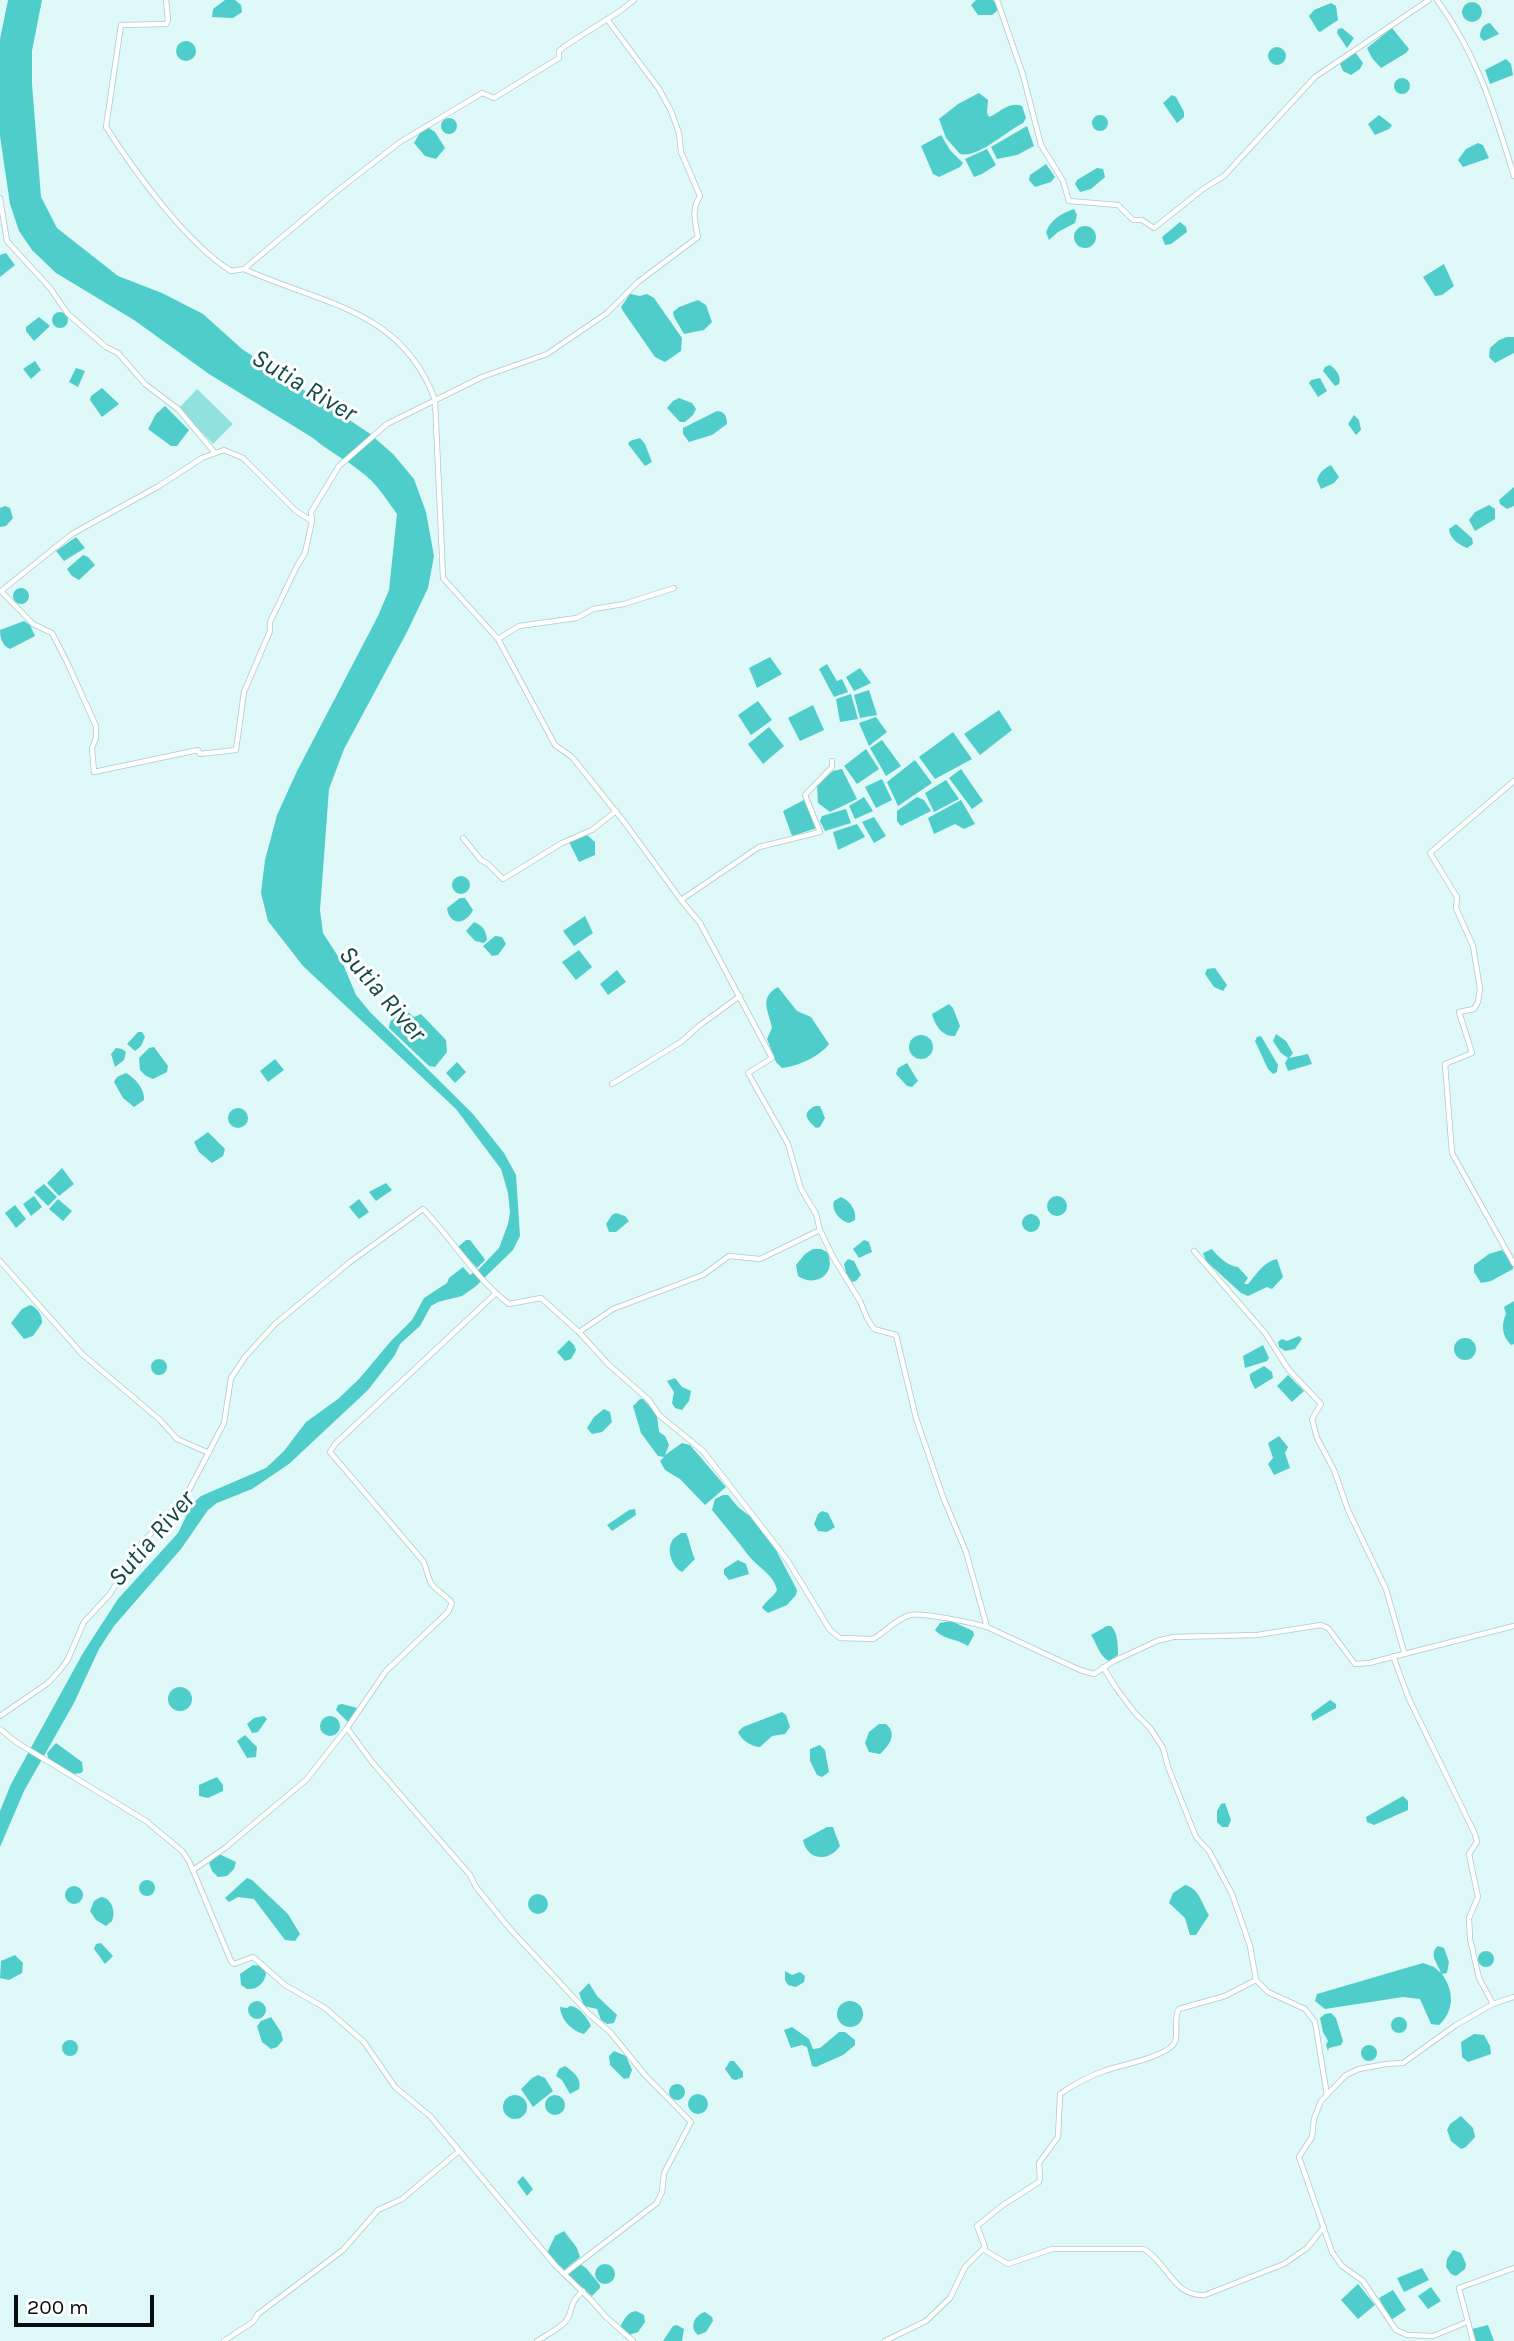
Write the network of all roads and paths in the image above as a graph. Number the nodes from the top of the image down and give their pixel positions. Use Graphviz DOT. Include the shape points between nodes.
graph roads {
  1 [pos="166,0"];
  2 [pos="634,0"];
  3 [pos="998,0"];
  4 [pos="1429,0"];
  5 [pos="1437,0"];
  6 [pos="607,19"];
  7 [pos="1514,176"];
  8 [pos="0,198"];
  9 [pos="244,269"];
  10 [pos="435,400"];
  11 [pos="215,453"];
  12 [pos="312,521"];
  13 [pos="674,588"];
  14 [pos="1,591"];
  15 [pos="498,639"];
  16 [pos="832,761"];
  17 [pos="1514,780"];
  18 [pos="616,811"];
  19 [pos="463,838"];
  20 [pos="681,900"];
  21 [pos="740,996"];
  22 [pos="612,1084"];
  23 [pos="820,1230"];
  24 [pos="1194,1251"];
  25 [pos="0,1261"];
  26 [pos="1514,1264"];
  27 [pos="495,1294"];
  28 [pos="579,1332"];
  29 [pos="209,1453"];
  30 [pos="1514,1626"];
  31 [pos="987,1627"];
  32 [pos="1404,1653"];
  33 [pos="1392,1656"];
  34 [pos="1103,1667"];
  35 [pos="0,1716"];
  36 [pos="347,1728"];
  37 [pos="0,1729"];
  38 [pos="193,1870"];
  39 [pos="1256,1980"];
  40 [pos="1514,1997"];
  41 [pos="1493,2004"];
  42 [pos="1327,2096"];
  43 [pos="459,2151"];
  44 [pos="1324,2226"];
  45 [pos="984,2250"];
  46 [pos="1514,2268"];
  47 [pos="564,2274"];
  48 [pos="583,2291"];
  49 [pos="1467,2322"];
  50 [pos="224,2341"];
  51 [pos="537,2341"];
  52 [pos="633,2341"];
  53 [pos="885,2341"];
  54 [pos="1473,2341"];
  1 -- 9 [label="street" via="166,24 121,25 106,127 131,166 212,260 231,271"];
  2 -- 6 [label="street"];
  3 -- 4 [label="street" via="1041,145 1063,181 1069,201 1118,205 1133,220 1154,228 1224,176 1315,77"];
  5 -- 7 [label="street" via="1487,88"];
  6 -- 9 [label="street" via="565,46 559,58 494,98 482,93 400,142"];
  6 -- 10 [label="street" via="671,111 681,152 700,196 694,205 698,237 638,282 607,313 547,354"];
  8 -- 11 [label="street" via="7,241 68,314 178,409"];
  9 -- 10 [label="street" via="338,305 391,334 429,382"];
  10 -- 12 [label="street" via="387,424 339,466 311,512"];
  10 -- 15 [label="street" via="443,578"];
  11 -- 12 [label="street" via="224,450 243,458"];
  11 -- 14 [label="street" via="72,534"];
  12 -- 14 [label="street" via="305,553 270,622 244,692 236,750 200,754 198,750 94,772 96,726 67,662 52,633 33,624"];
  13 -- 15 [label="street" via="593,609 577,618 519,626"];
  15 -- 18 [label="street" via="555,745 572,757"];
  16 -- 20 [label="street" via="832,767 804,795 820,832 759,847"];
  17 -- 26 [label="street" via="1430,853 1457,897 1455,908 1473,946 1480,989 1474,1009 1459,1012 1472,1053 1445,1064 1452,1153"];
  18 -- 19 [label="street" via="592,830 503,879"];
  18 -- 20 [label="street"];
  20 -- 21 [label="street" via="700,923"];
  21 -- 22 [label="street" via="681,1042"];
  21 -- 23 [label="street" via="772,1058 748,1073 788,1144 801,1189"];
  23 -- 28 [label="street" via="760,1259 729,1256 703,1275 613,1309"];
  23 -- 31 [label="street" via="874,1329 896,1335 916,1418 966,1552"];
  24 -- 32 [label="street" via="1321,1404 1312,1419 1317,1438 1386,1589"];
  25 -- 29 [label="street" via="91,1362 177,1439"];
  27 -- 28 [label="street" via="509,1304 541,1298"];
  27 -- 29 [label="street" via="423,1209 275,1324 245,1357 231,1378 224,1423"];
  27 -- 36 [label="street" via="330,1452 423,1561 435,1588 452,1603 386,1671"];
  28 -- 31 [label="street" via="659,1415 703,1451 788,1561 830,1630 841,1638 873,1639 911,1615"];
  29 -- 35 [label="street" via="188,1492 138,1548 110,1594 84,1622 64,1665 48,1683"];
  30 -- 32 [label="street"];
  31 -- 34 [label="street" via="1080,1670 1094,1674"];
  32 -- 33 [label="street"];
  33 -- 34 [label="street" via="1355,1664 1321,1625 1257,1634 1173,1637"];
  33 -- 41 [label="street" via="1475,1833 1477,1842 1469,1854 1478,1897 1469,1918 1469,1939 1479,1978"];
  34 -- 39 [label="street" via="1163,1748 1190,1826 1232,1894"];
  36 -- 38 [label="street" via="306,1780"];
  36 -- 47 [label="street" via="510,1929 691,2122 664,2173 657,2203"];
  37 -- 38 [label="street" via="146,1821 182,1851"];
  38 -- 43 [label="street" via="231,1961 253,1957 285,1986 331,2013 364,2042 395,2087 430,2116"];
  39 -- 42 [label="street" via="1268,1992 1305,2009 1315,2022"];
  39 -- 45 [label="street" via="1225,1996 1179,2009 1176,2037 1169,2048 1102,2071 1060,2094 1058,2137 1039,2163 1038,2182 977,2226"];
  40 -- 41 [label="street"];
  41 -- 42 [label="street" via="1404,2063 1346,2075"];
  42 -- 44 [label="street" via="1299,2157"];
  43 -- 47 [label="street"];
  43 -- 50 [label="street" via="402,2199 378,2210 343,2250"];
  44 -- 45 [label="street" via="1307,2248 1284,2264 1205,2295 1180,2288 1144,2249 1052,2249 1008,2264"];
  44 -- 49 [label="street" via="1332,2252 1363,2281 1396,2330 1433,2336"];
  45 -- 53 [label="street" via="965,2267 938,2311 914,2329"];
  46 -- 49 [label="street" via="1459,2288"];
  47 -- 48 [label="street"];
  48 -- 51 [label="street" via="572,2302 565,2322"];
  48 -- 52 [label="street"];
  49 -- 54 [label="street"];
}
